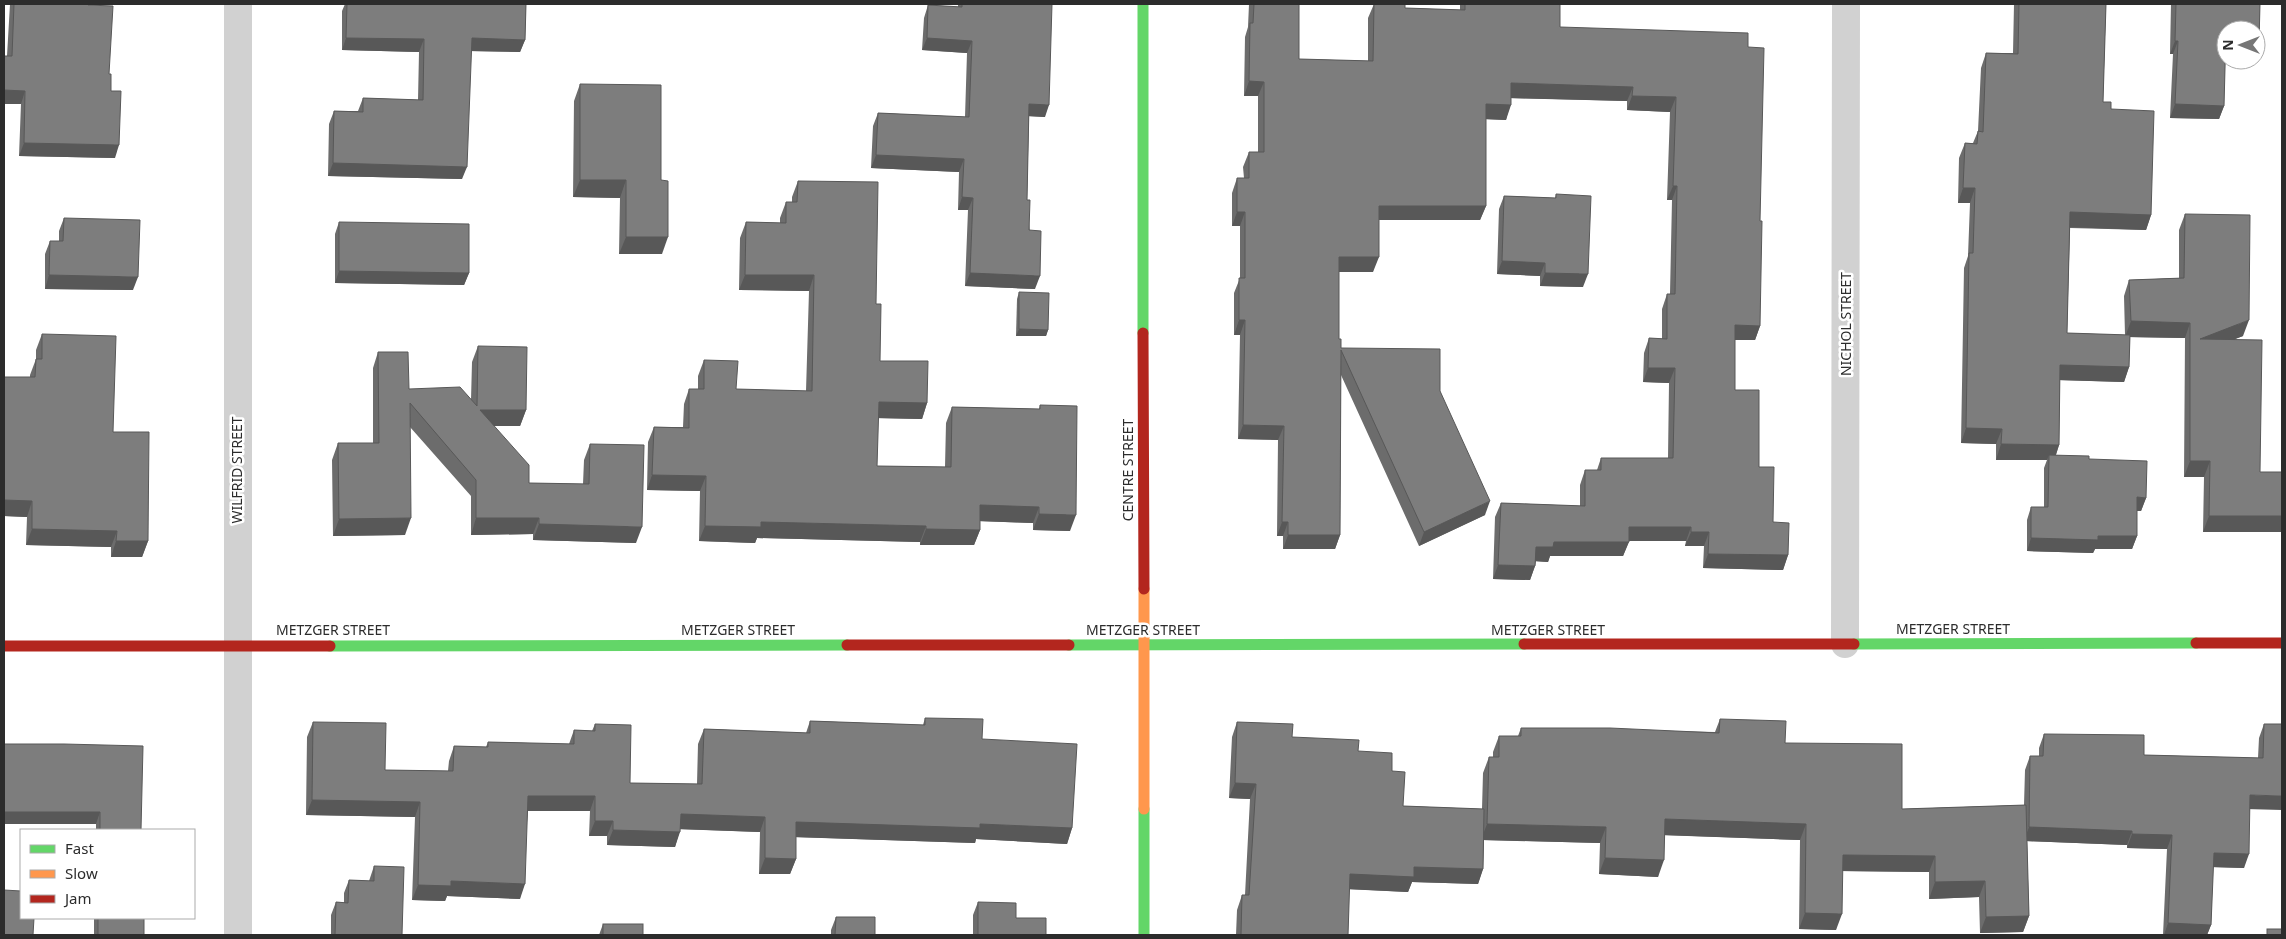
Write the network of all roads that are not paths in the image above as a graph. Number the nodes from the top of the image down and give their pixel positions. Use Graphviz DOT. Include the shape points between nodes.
graph roads {
  1 [pos="238,4"];
  2 [pos="1143,4"];
  3 [pos="1846,4"];
  4 [pos="2282,643"];
  5 [pos="1845,644"];
  6 [pos="238,645"];
  7 [pos="1144,645"];
  8 [pos="4,646"];
  9 [pos="238,935"];
  10 [pos="1144,935"];
  1 -- 6 [label="street, WILFRID STREET"];
  2 -- 7 [label="street, CENTRE STREET"];
  3 -- 5 [label="street, NICHOL STREET"];
  4 -- 5 [label="street, METZGER STREET"];
  5 -- 7 [label="street, METZGER STREET"];
  6 -- 7 [label="street, METZGER STREET"];
  6 -- 8 [label="street, METZGER STREET"];
  6 -- 9 [label="street, WILFRID STREET"];
  7 -- 10 [label="street, CENTRE STREET"];
}
